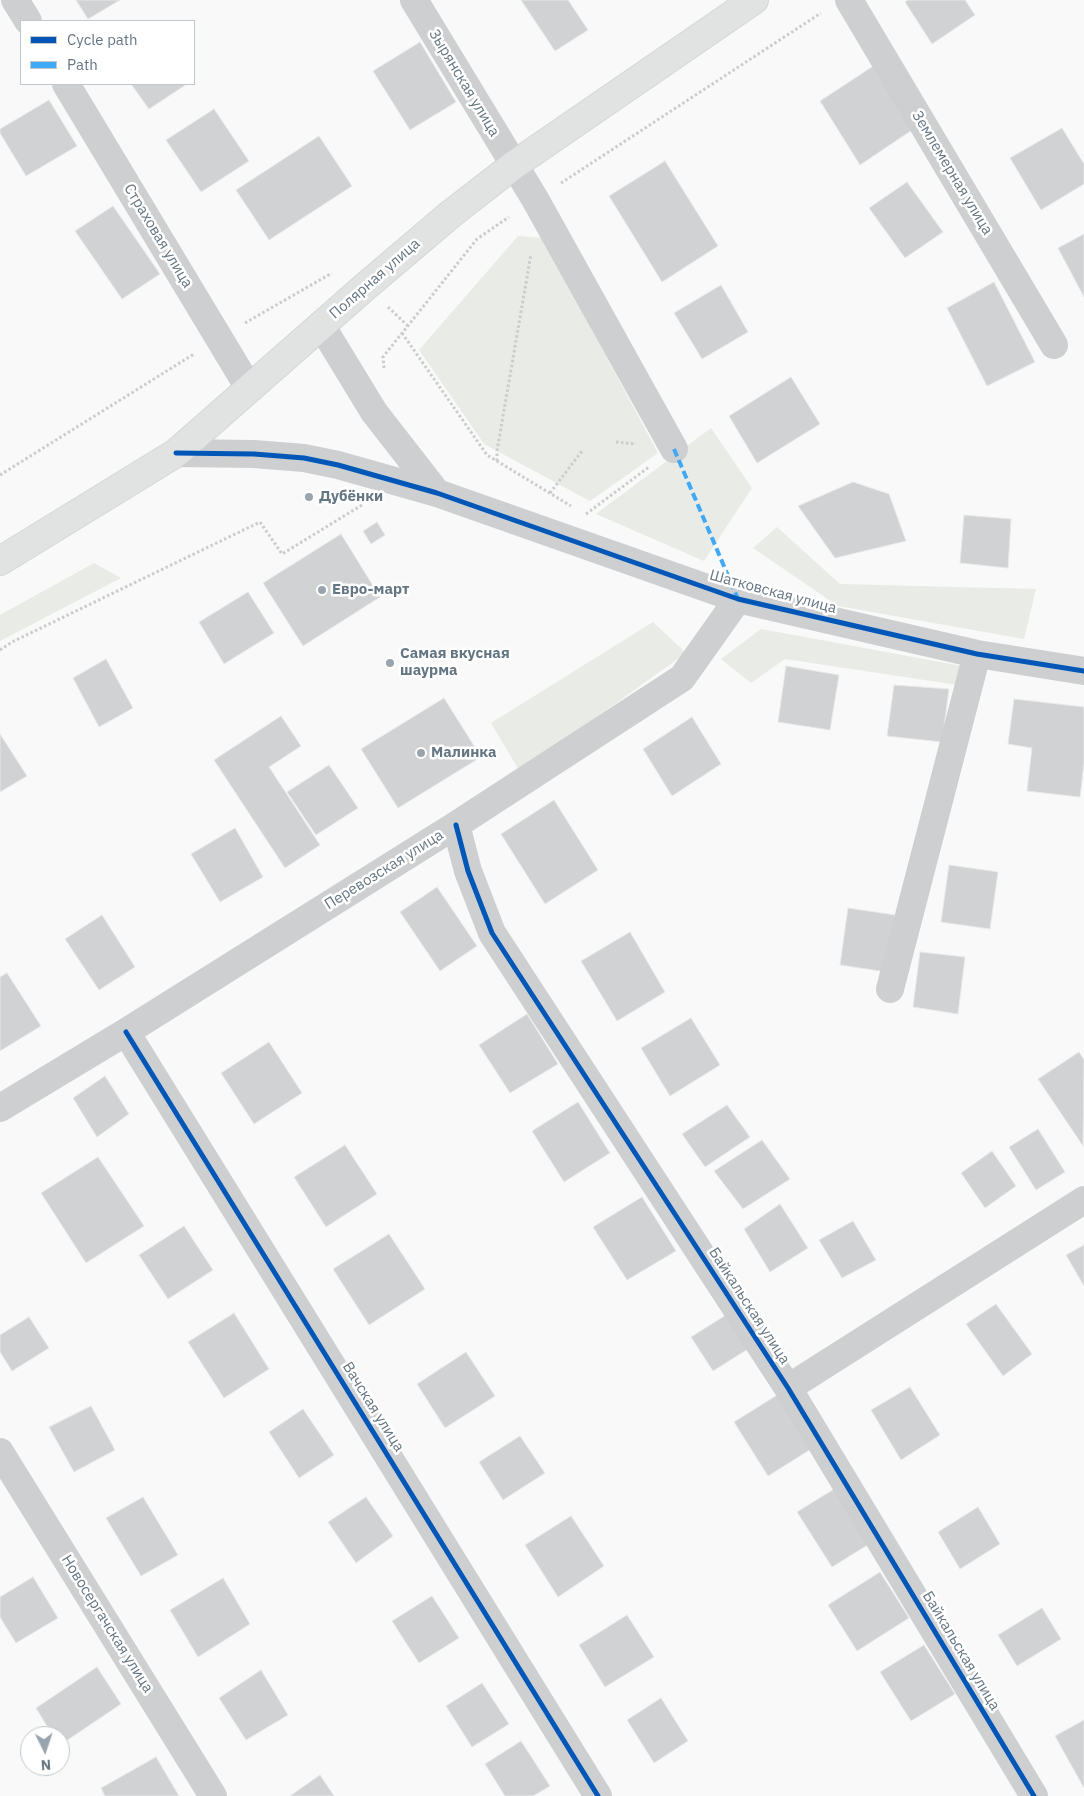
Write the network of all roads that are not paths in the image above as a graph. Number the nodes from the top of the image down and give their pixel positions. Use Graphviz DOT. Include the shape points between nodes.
graph roads {
  1 [pos="15,0"];
  2 [pos="414,0"];
  3 [pos="754,0"];
  4 [pos="849,0"];
  5 [pos="27,20"];
  6 [pos="67,85"];
  7 [pos="514,165"];
  8 [pos="321,325"];
  9 [pos="1054,346"];
  10 [pos="249,388"];
  11 [pos="674,449"];
  12 [pos="176,454"];
  13 [pos="437,493"];
  14 [pos="0,561"];
  15 [pos="738,599"];
  16 [pos="976,654"];
  17 [pos="1084,671"];
  18 [pos="456,825"];
  19 [pos="890,989"];
  20 [pos="126,1032"];
  21 [pos="0,1108"];
  22 [pos="1084,1200"];
  23 [pos="788,1388"];
  24 [pos="0,1452"];
  25 [pos="213,1796"];
  26 [pos="598,1796"];
  27 [pos="1034,1796"];
  1 -- 5 [label="street"];
  2 -- 7 [label="street, Зырянская улица"];
  3 -- 7 [label="main road, Полярная улица"];
  4 -- 9 [label="street, Землемерная улица"];
  6 -- 10 [label="street, Страховая улица"];
  7 -- 8 [label="main road, Полярная улица" via="452,213"];
  7 -- 11 [label="street, Зырянская улица"];
  8 -- 10 [label="main road, Полярная улица"];
  8 -- 13 [label="street" via="374,412"];
  10 -- 12 [label="main road, Полярная улица"];
  12 -- 13 [label="street, Шатковская улица" via="304,458"];
  12 -- 14 [label="main road, Полярная улица"];
  13 -- 15 [label="street, Шатковская улица"];
  15 -- 16 [label="street, Шатковская улица"];
  15 -- 18 [label="street, Перевозская улица" via="682,678"];
  16 -- 17 [label="street, Шатковская улица"];
  16 -- 19 [label="street"];
  18 -- 20 [label="street, Перевозская улица"];
  18 -- 23 [label="street, Байкальская улица" via="468,871 492,933"];
  20 -- 21 [label="street, Перевозская улица"];
  20 -- 26 [label="street, Вачская улица"];
  22 -- 23 [label="street"];
  23 -- 27 [label="street, Байкальская улица"];
  24 -- 25 [label="street, Новосергачская улица"];
}
